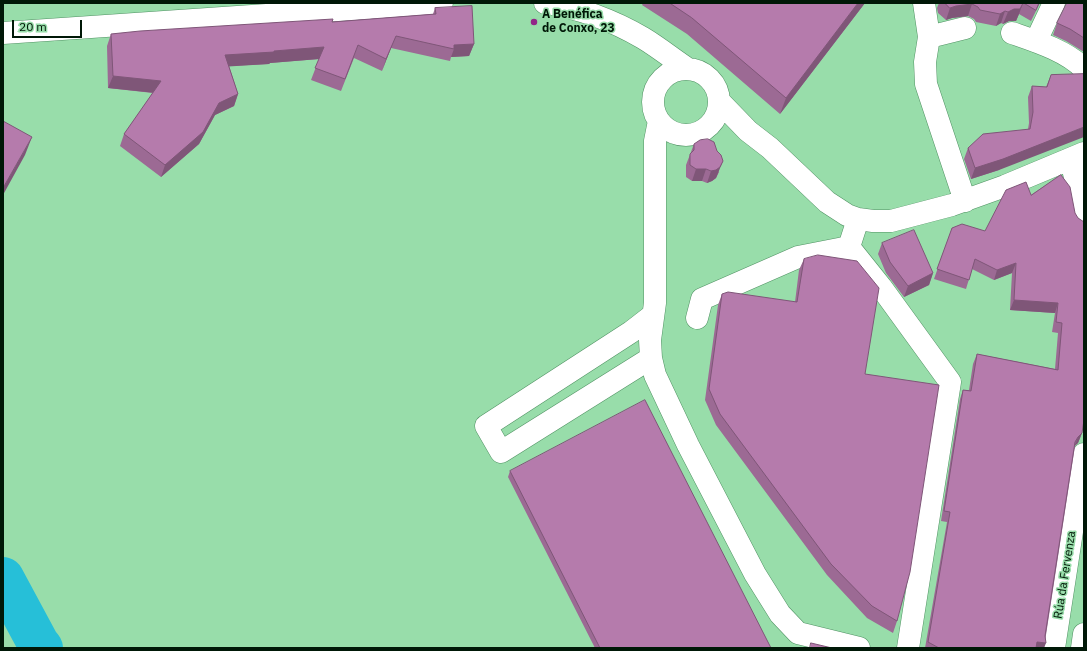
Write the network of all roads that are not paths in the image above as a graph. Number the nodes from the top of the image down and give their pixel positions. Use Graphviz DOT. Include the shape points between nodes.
graph roads {
  1 [pos="442,3"];
  2 [pos="545,3"];
  3 [pos="924,3"];
  4 [pos="1054,3"];
  5 [pos="280,8"];
  6 [pos="965,28"];
  7 [pos="3,33"];
  8 [pos="1012,33"];
  9 [pos="929,37"];
  10 [pos="643,38"];
  11 [pos="1036,41"];
  12 [pos="688,69"];
  13 [pos="1084,69"];
  14 [pos="662,79"];
  15 [pos="719,101"];
  16 [pos="659,121"];
  17 [pos="704,129"];
  18 [pos="748,130"];
  19 [pos="677,134"];
  20 [pos="655,155"];
  21 [pos="1078,156"];
  22 [pos="965,201"];
  23 [pos="858,219"];
  24 [pos="1084,220"];
  25 [pos="849,247"];
  26 [pos="653,315"];
  27 [pos="697,318"];
  28 [pos="651,358"];
  29 [pos="1084,454"];
  30 [pos="1084,634"];
  31 [pos="796,640"];
  32 [pos="859,648"];
  33 [pos="908,648"];
  34 [pos="1054,648"];
  35 [pos="1082,648"];
  1 -- 5 [label="street"];
  2 -- 10 [label="street" via="597,17"];
  3 -- 9 [label="street"];
  4 -- 11 [label="street"];
  5 -- 7 [label="street"];
  6 -- 9 [label="street"];
  8 -- 11 [label="street"];
  9 -- 22 [label="street" via="925,62 926,84"];
  10 -- 12 [label="street"];
  10 -- 14 [label="street"];
  11 -- 13 [label="street"];
  12 -- 14 [label="street" via="677,70"];
  12 -- 15 [label="street" via="702,73 712,82"];
  14 -- 16 [label="street" via="653,98"];
  15 -- 17 [label="street" via="716,116"];
  15 -- 18 [label="street"];
  16 -- 19 [label="street"];
  16 -- 20 [label="street"];
  17 -- 18 [label="street"];
  17 -- 19 [label="street" via="686,135"];
  18 -- 23 [label="street" via="827,202"];
  19 -- 20 [label="street"];
  20 -- 26 [label="street"];
  21 -- 22 [label="street"];
  21 -- 24 [label="street"];
  22 -- 23 [label="street" via="890,221"];
  23 -- 25 [label="street"];
  25 -- 27 [label="street" via="798,258 702,299"];
  25 -- 33 [label="street" via="950,382"];
  26 -- 28 [label="street"];
  26 -- 28 [label="street" via="486,426 501,452"];
  28 -- 31 [label="street" via="655,375 688,445 755,574"];
  29 -- 34 [label="street, Rúa da Fervenza"];
  30 -- 35 [label="street"];
  31 -- 32 [label="street"];
}
